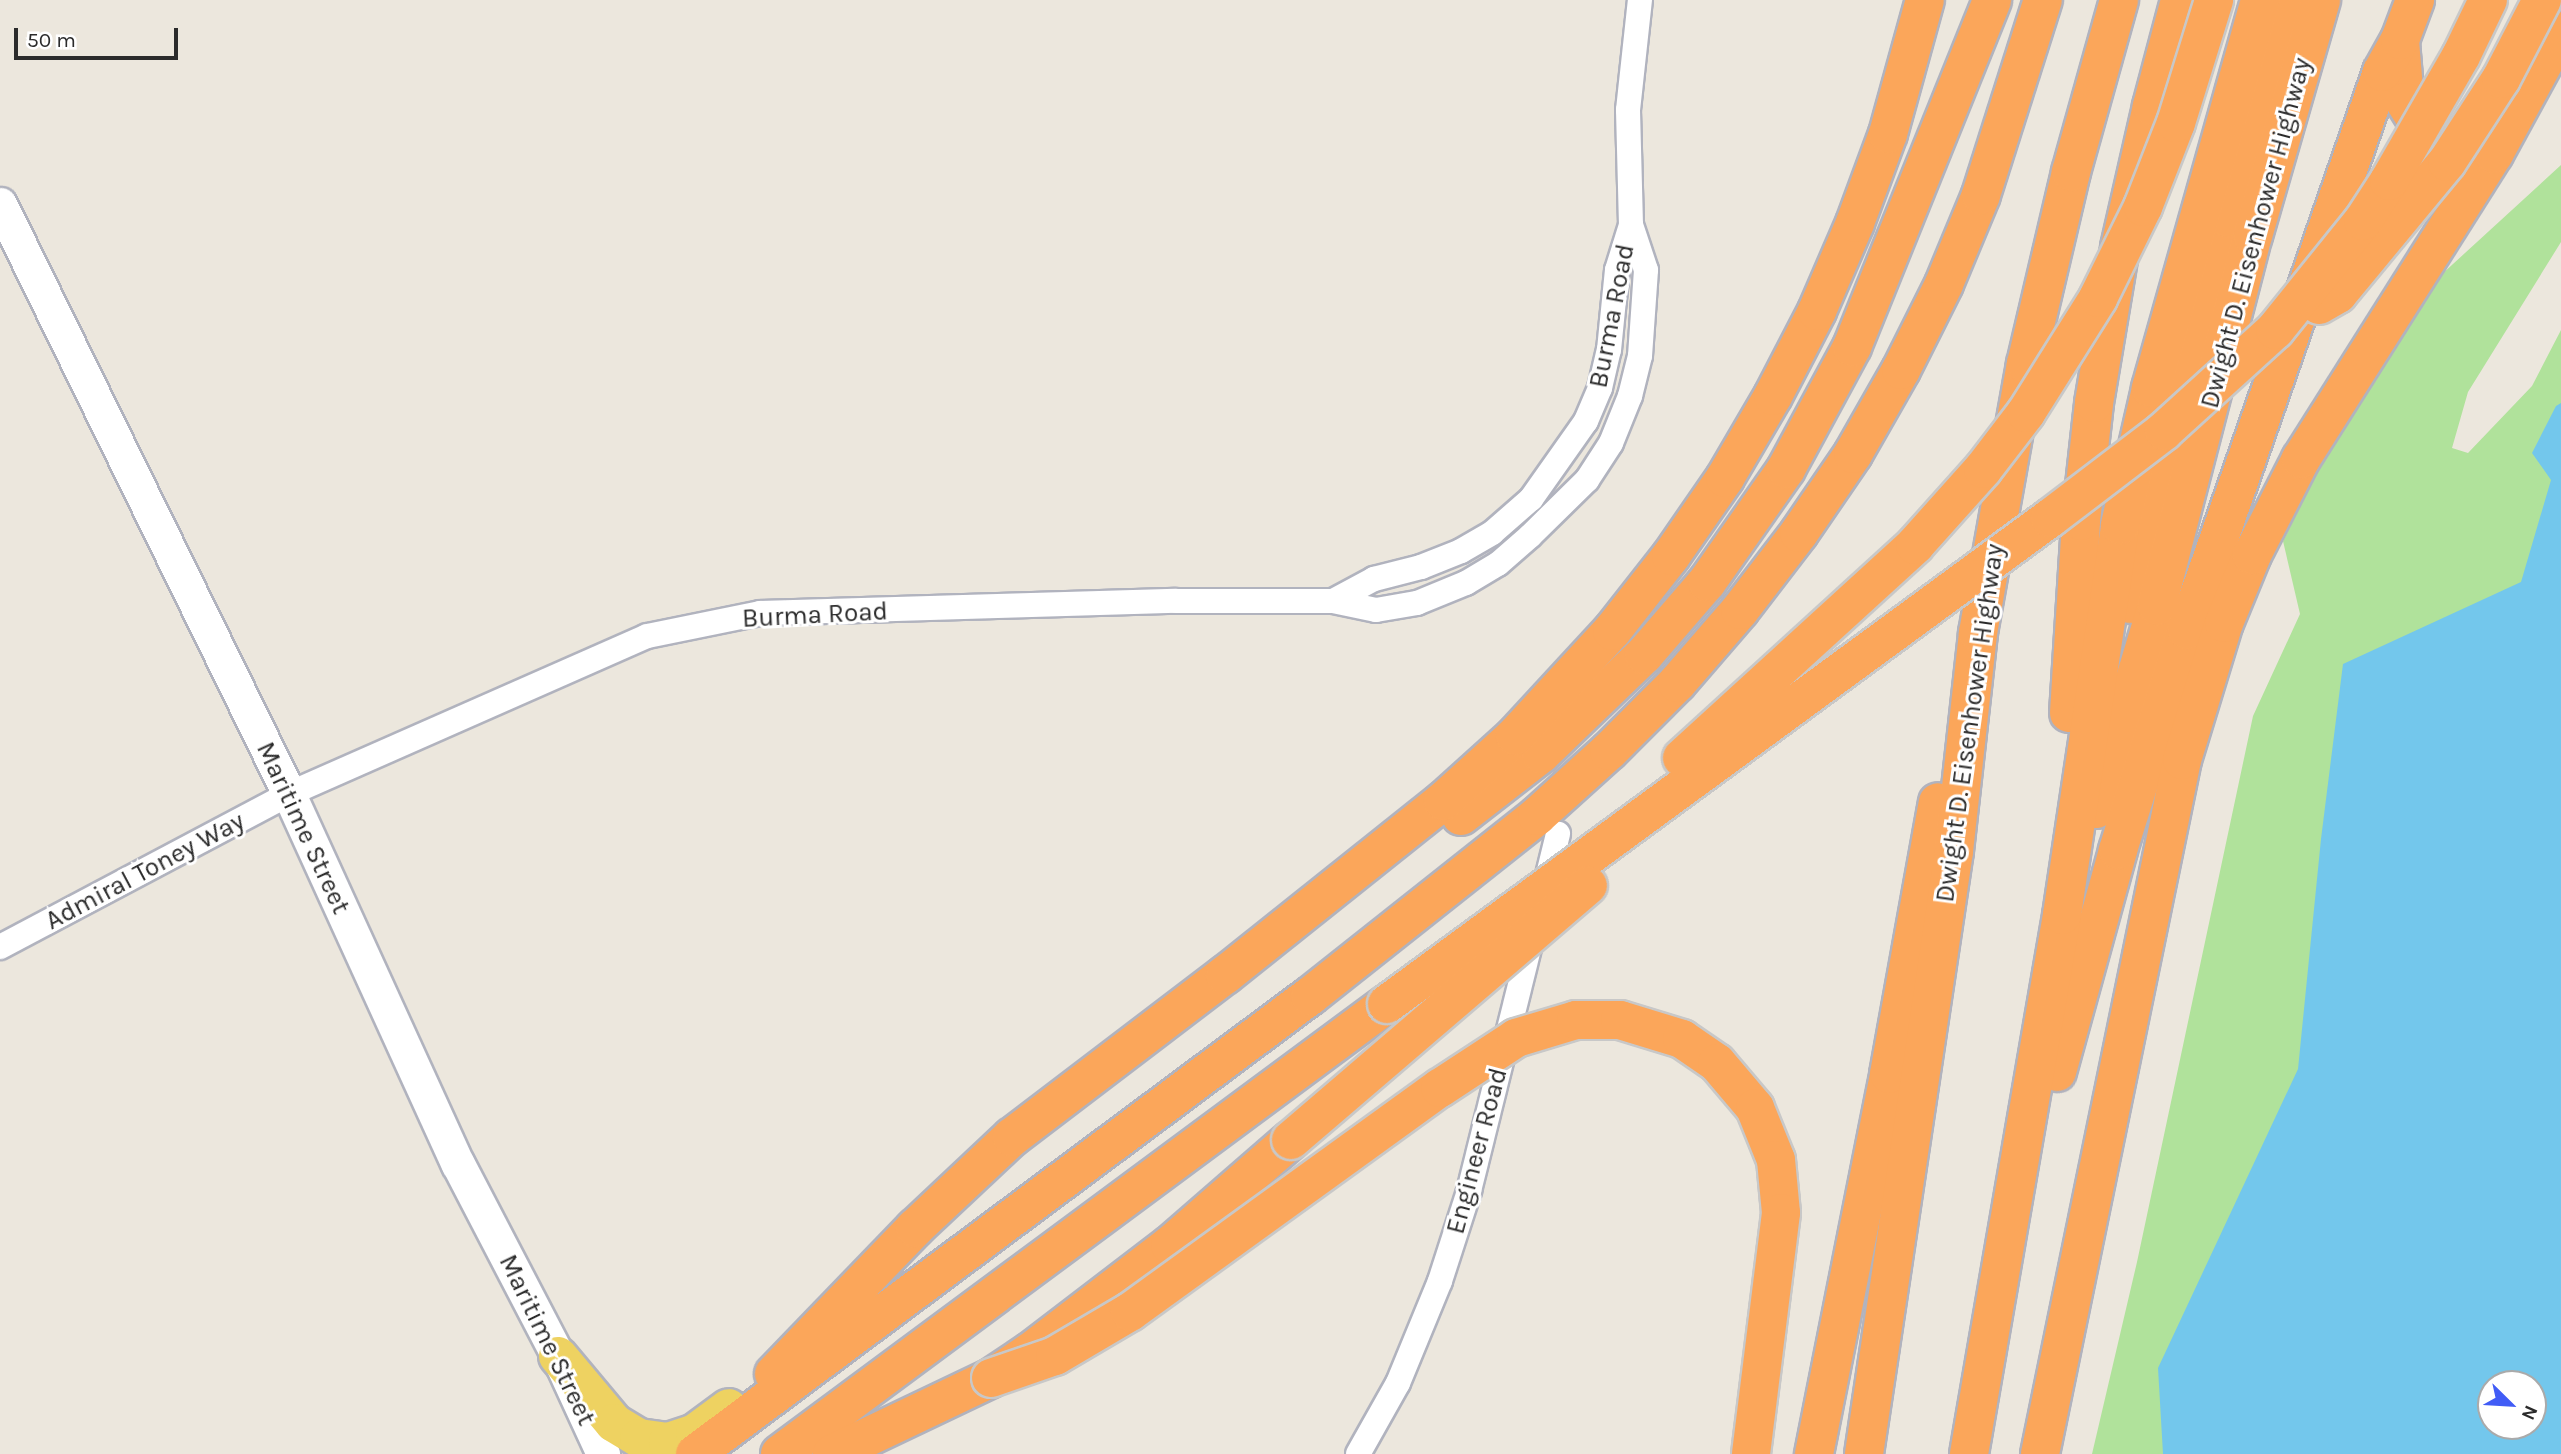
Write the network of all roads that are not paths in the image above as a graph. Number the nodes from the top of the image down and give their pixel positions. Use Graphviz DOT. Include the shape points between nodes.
graph roads {
  1 [pos="1640,0"];
  2 [pos="1925,0"];
  3 [pos="1992,0"];
  4 [pos="2043,0"];
  5 [pos="2119,0"];
  6 [pos="2180,0"];
  7 [pos="2214,0"];
  8 [pos="2260,0"];
  9 [pos="2291,0"];
  10 [pos="2321,0"];
  11 [pos="2415,0"];
  12 [pos="2488,0"];
  13 [pos="2542,0"];
  14 [pos="2561,30"];
  15 [pos="2400,40"];
  16 [pos="2342,184"];
  17 [pos="0,204"];
  18 [pos="1631,225"];
  19 [pos="2275,330"];
  20 [pos="1333,601"];
  21 [pos="1978,633"];
  22 [pos="1856,662"];
  23 [pos="289,794"];
  24 [pos="1558,834"];
  25 [pos="0,947"];
  26 [pos="2055,952"];
  27 [pos="1225,975"];
  28 [pos="1388,1004"];
  29 [pos="1995,1293"];
  30 [pos="558,1356"];
  31 [pos="773,1375"];
  32 [pos="991,1378"];
  33 [pos="843,1448"];
  34 [pos="603,1454"];
  35 [pos="695,1454"];
  36 [pos="780,1454"];
  37 [pos="1358,1454"];
  38 [pos="1751,1454"];
  39 [pos="1814,1454"];
  40 [pos="1864,1454"];
  41 [pos="1969,1454"];
  42 [pos="2040,1454"];
  1 -- 18 [label="street, Burma Road" via="1628,110"];
  2 -- 27 [label="highway" via="1888,134 1822,300 1750,437 1671,556 1580,667 1480,770"];
  3 -- 27 [label="highway" via="1852,347 1786,469 1707,582 1612,689 1522,769 1356,893"];
  4 -- 35 [label="highway" via="1981,195 1901,370 1853,454 1785,553 1677,683 1537,816 1320,989"];
  5 -- 21 [label="highway, Dwight D. Eisenhower Highway" via="2071,172 2029,352"];
  6 -- 26 [label="highway" via="2120,247 2094,403 2072,635"];
  7 -- 28 [label="highway, bridge" via="2176,123 2130,236 2065,355 1983,469 1891,569 1696,745"];
  8 -- 26 [label="highway, Dwight D. Eisenhower Highway" via="2129,478 2111,570"];
  9 -- 26 [label="highway, Dwight D. Eisenhower Highway" via="2159,482"];
  10 -- 26 [label="highway, Dwight D. Eisenhower Highway" via="2253,236 2157,606"];
  11 -- 15 [label="highway"];
  12 -- 19 [label="highway, bridge" via="2389,181"];
  13 -- 19 [label="highway, bridge" via="2474,123 2418,200 2338,295"];
  14 -- 42 [label="highway" via="2506,133 2301,459 2237,589 2201,689 2182,760"];
  15 -- 16 [label="highway" via="2382,72"];
  15 -- 16 [label="highway" via="2405,102 2433,137 2406,132 2378,140 2360,153"];
  16 -- 29 [label="highway" via="2159,716"];
  17 -- 23 [label="main road, Maritime Street"];
  18 -- 20 [label="street, Burma Road" via="1617,270 1609,350 1600,387 1586,421 1531,499 1492,533 1461,551 1374,579"];
  18 -- 20 [label="street, Burma Road" via="1646,270 1640,356 1611,443 1587,480 1498,564 1466,583 1418,603 1376,610"];
  19 -- 22 [label="highway, bridge" via="2164,431"];
  20 -- 23 [label="street, Burma Road" via="760,613 647,636"];
  21 -- 39 [label="highway" via="1927,850"];
  21 -- 40 [label="highway, Dwight D. Eisenhower Highway" via="1954,851"];
  22 -- 28 [label="highway, bridge"];
  22 -- 32 [label="highway, bridge" via="1611,865 1170,1245"];
  23 -- 25 [label="street, Admiral Toney Way"];
  23 -- 30 [label="main road, Maritime Street" via="458,1164"];
  24 -- 37 [label="street, Engineer Road" via="1469,1191 1445,1268 1398,1383"];
  26 -- 29 [label="highway, Dwight D. Eisenhower Highway"];
  27 -- 31 [label="highway" via="1039,1114 934,1209"];
  28 -- 36 [label="highway"];
  29 -- 41 [label="highway, Dwight D. Eisenhower Highway"];
  30 -- 31 [label="main road" via="614,1423 639,1437 668,1442 695,1433"];
  30 -- 34 [label="main road, Maritime Street"];
  31 -- 35 [label="main road"];
  32 -- 33 [label="highway"];
  32 -- 38 [label="highway, bridge" via="1055,1356 1130,1312 1516,1038 1576,1020 1620,1020 1672,1035 1717,1063 1755,1108 1776,1160 1781,1213"];
}
